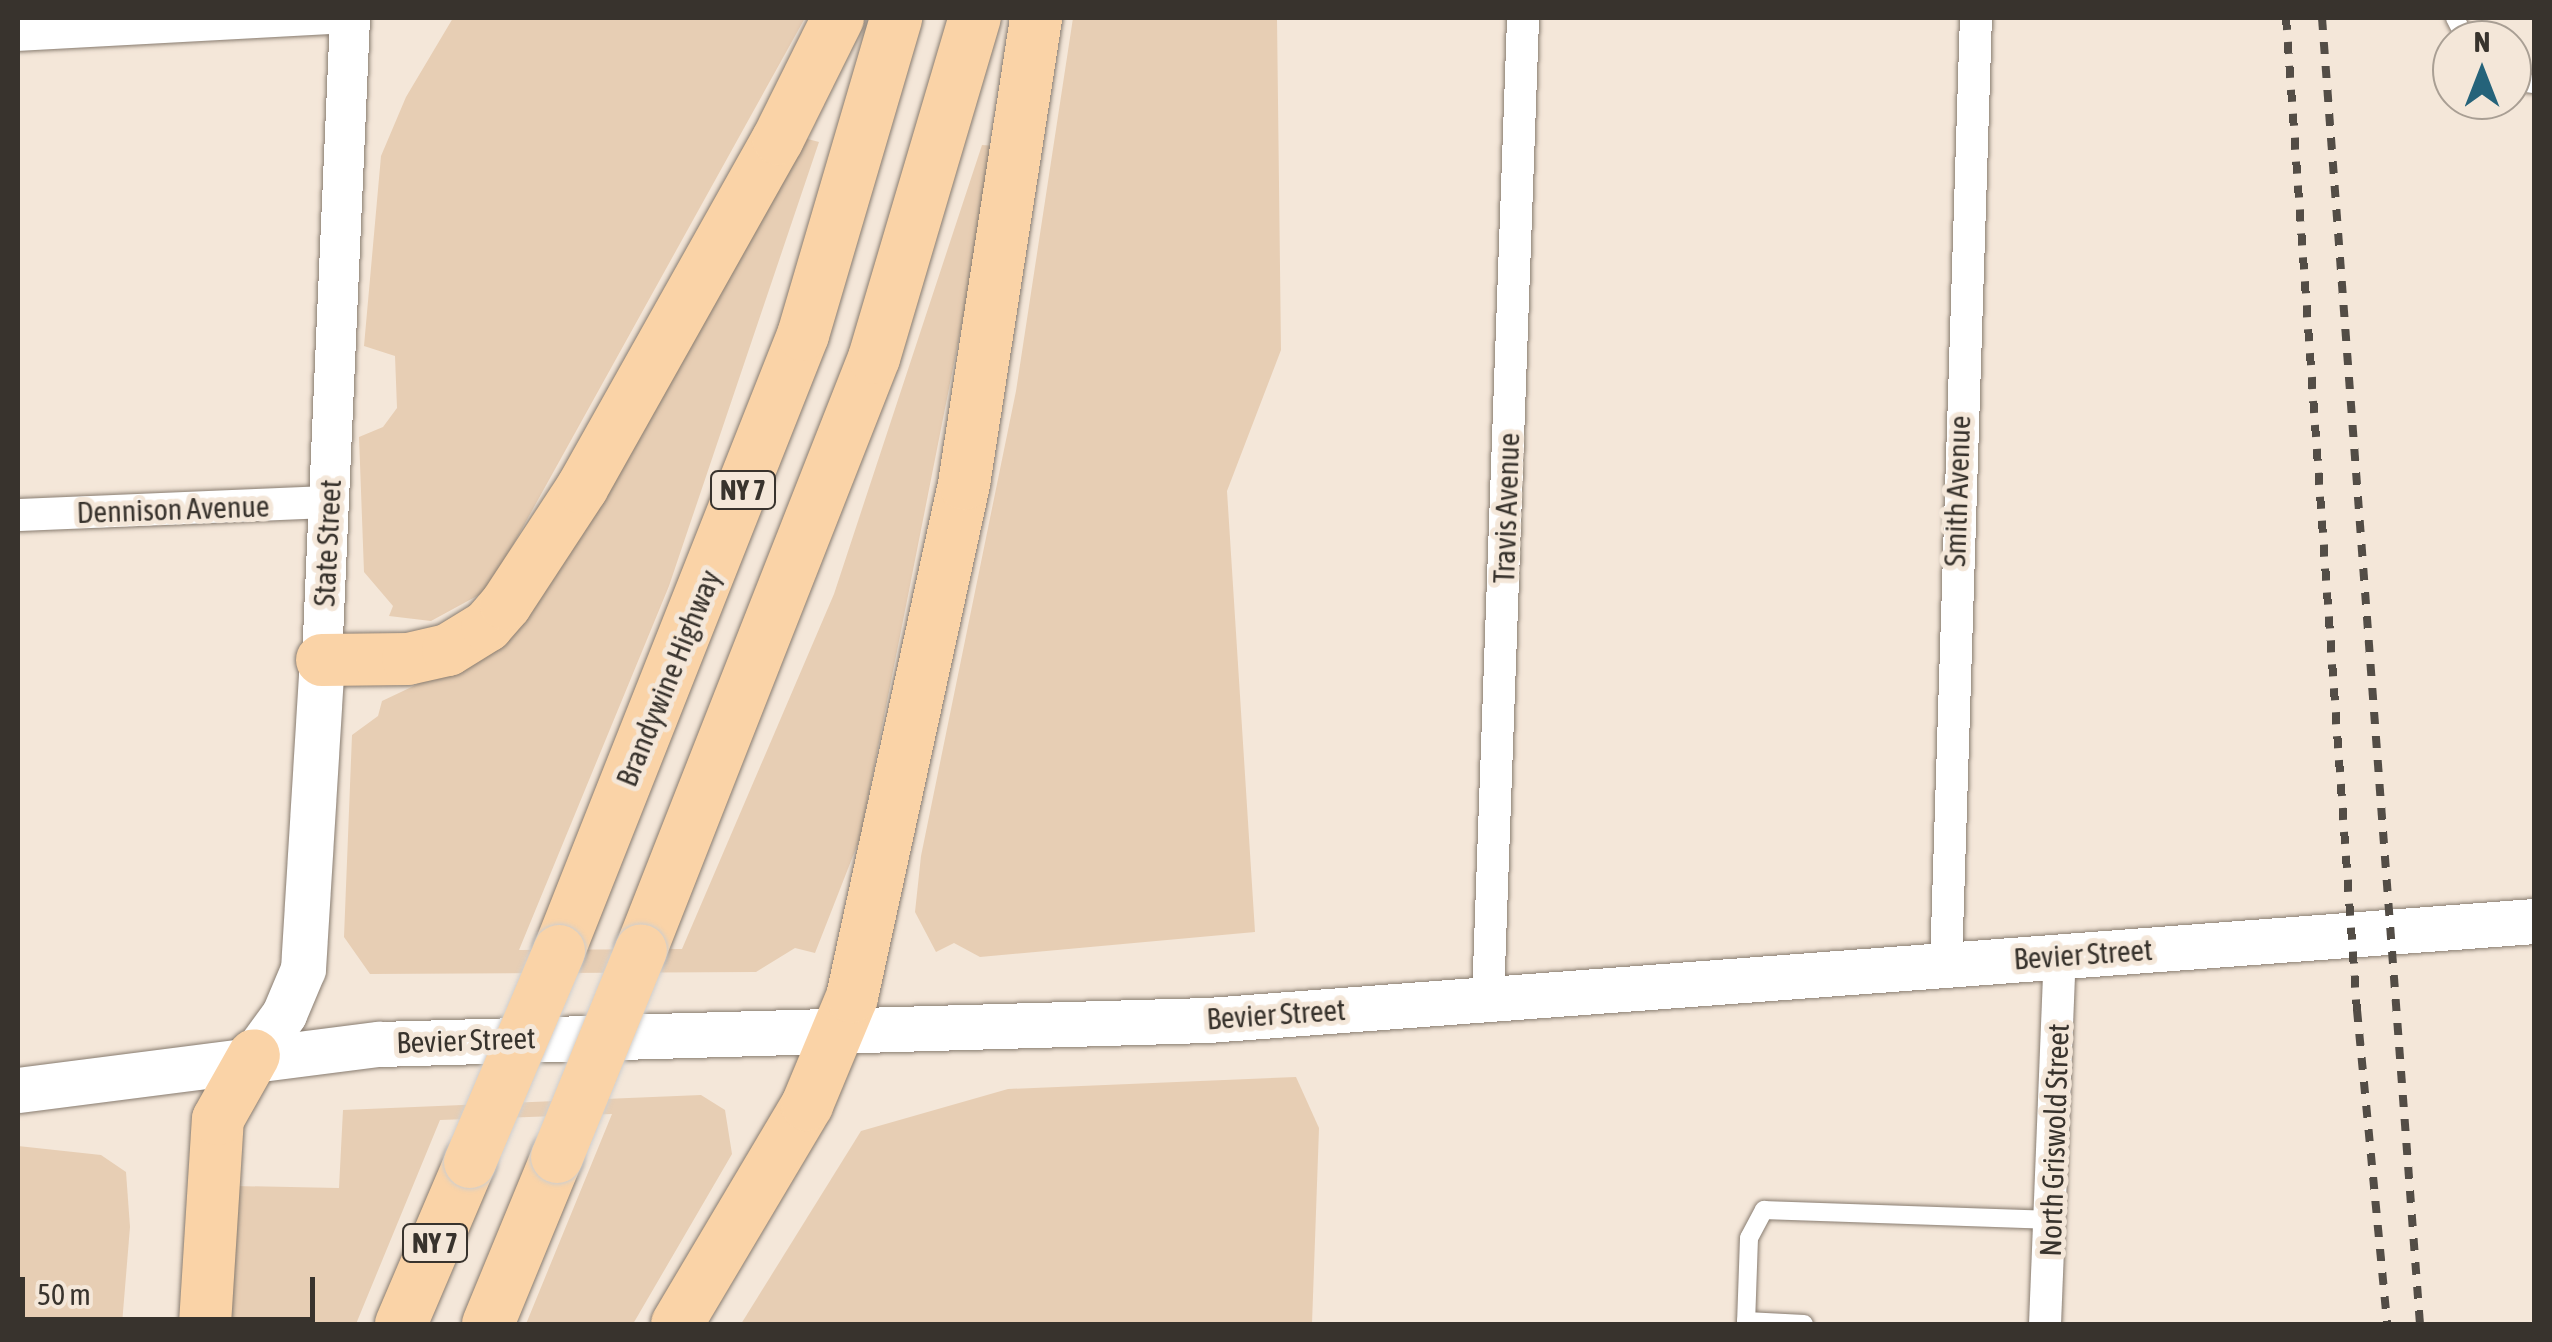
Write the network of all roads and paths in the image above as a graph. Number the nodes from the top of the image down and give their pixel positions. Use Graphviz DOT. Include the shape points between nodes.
graph roads {
  1 [pos="328,18"];
  2 [pos="350,18"];
  3 [pos="838,18"];
  4 [pos="896,18"];
  5 [pos="976,18"];
  6 [pos="1036,18"];
  7 [pos="1523,18"];
  8 [pos="1976,18"];
  9 [pos="18,36"];
  10 [pos="329,502"];
  11 [pos="18,516"];
  12 [pos="322,660"];
  13 [pos="2534,921"];
  14 [pos="2060,956"];
  15 [pos="1946,965"];
  16 [pos="1488,998"];
  17 [pos="842,1031"];
  18 [pos="254,1056"];
  19 [pos="18,1090"];
  20 [pos="2052,1220"];
  21 [pos="1746,1323"];
  22 [pos="206,1324"];
  23 [pos="401,1324"];
  24 [pos="488,1324"];
  25 [pos="677,1324"];
  26 [pos="1804,1324"];
  27 [pos="2045,1324"];
  1 -- 9 [label="street"];
  2 -- 10 [label="street, State Street"];
  3 -- 12 [label="main road" via="778,139 582,488 506,604 448,650 408,659"];
  4 -- 23 [label="main road, Brandywine Highway / NY 7, bridge" via="803,335"];
  5 -- 24 [label="main road, NY 7, bridge" via="874,358"];
  6 -- 17 [label="main road" via="964,484"];
  7 -- 16 [label="street, Travis Avenue"];
  8 -- 15 [label="street, Smith Avenue"];
  10 -- 11 [label="street, Dennison Avenue"];
  10 -- 12 [label="street, State Street"];
  12 -- 18 [label="main road, State Street" via="303,969 284,1014"];
  13 -- 14 [label="main road, Bevier Street"];
  14 -- 15 [label="main road, Bevier Street"];
  14 -- 20 [label="street, North Griswold Street"];
  15 -- 16 [label="main road, Bevier Street"];
  16 -- 17 [label="main road, Bevier Street" via="1208,1020"];
  17 -- 18 [label="main road, Bevier Street" via="477,1039"];
  17 -- 25 [label="main road" via="789,1138"];
  18 -- 19 [label="main road, Bevier Street" via="118,1081"];
  18 -- 22 [label="main road" via="218,1119"];
  20 -- 21 [label="lane" via="1764,1210 1749,1238"];
  20 -- 27 [label="street, North Griswold Street"];
  21 -- 26 [label="lane"];
}
